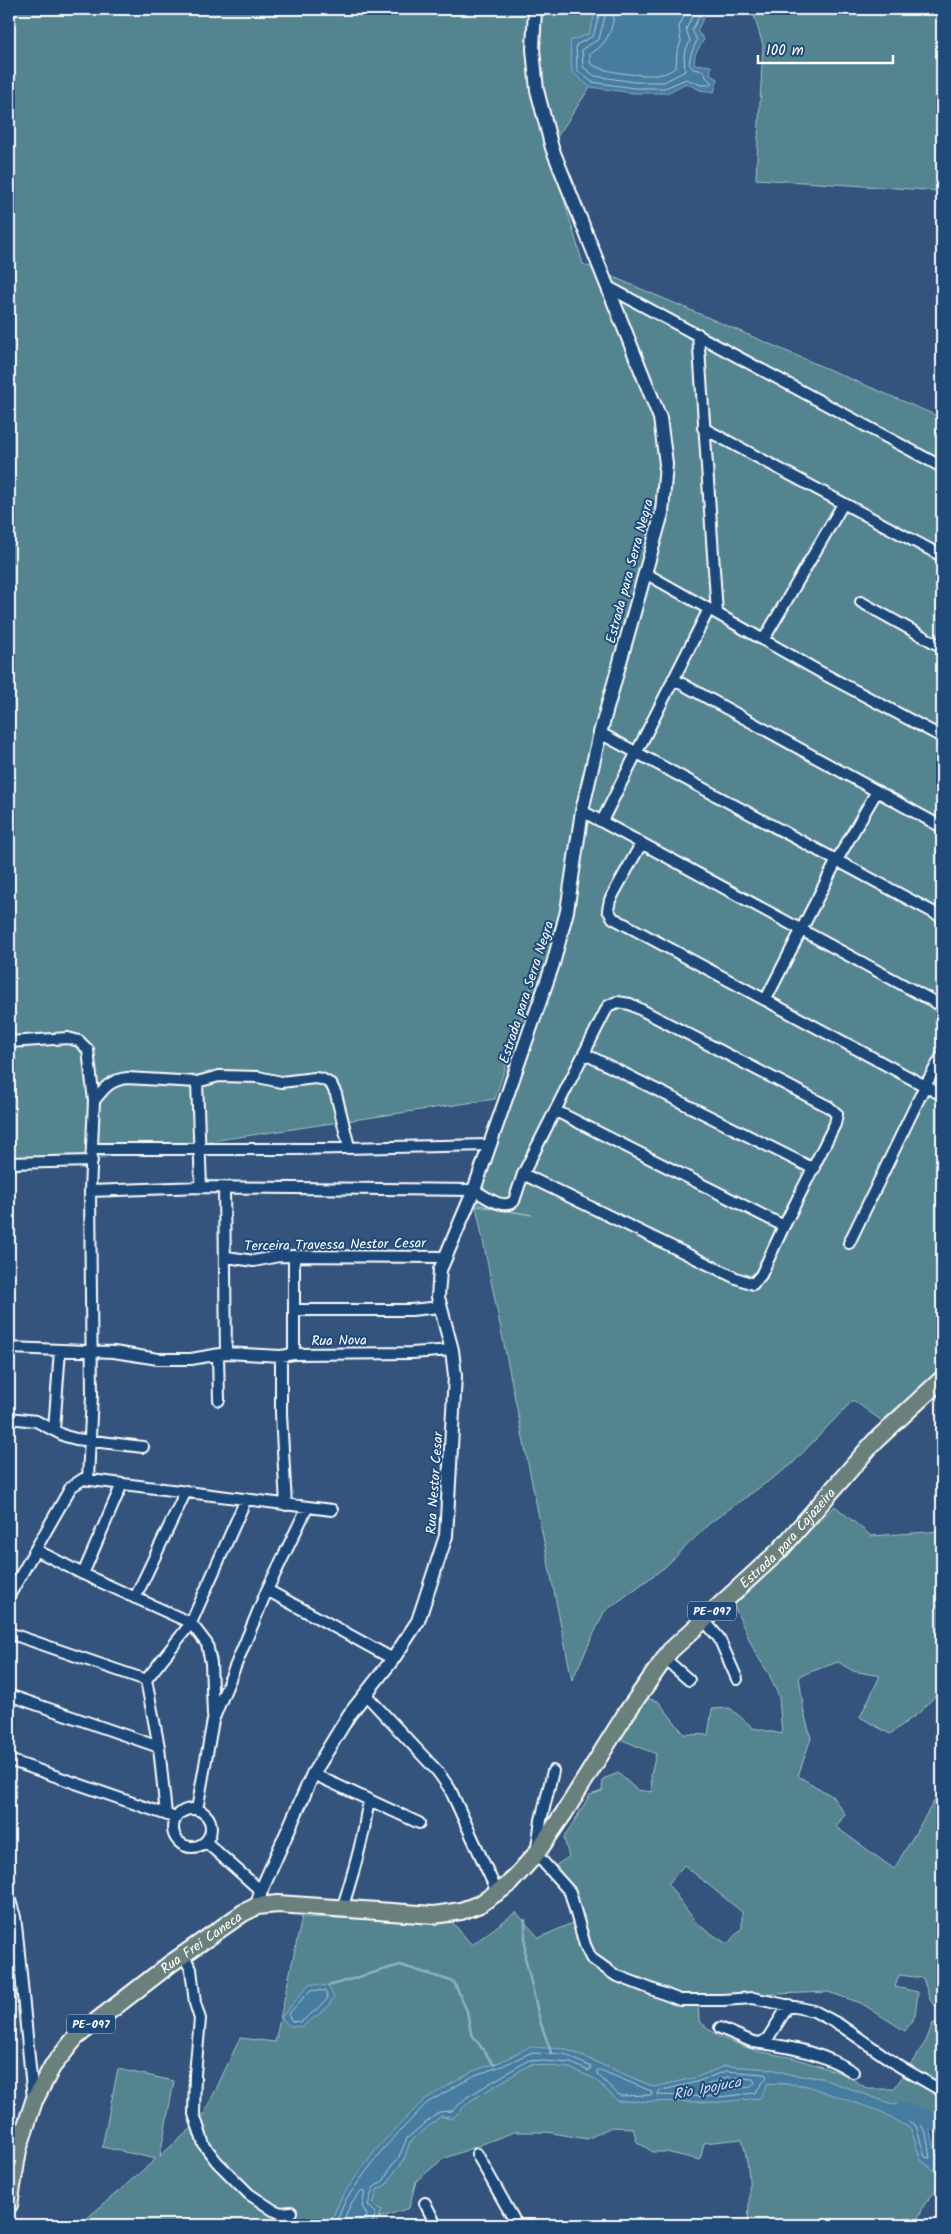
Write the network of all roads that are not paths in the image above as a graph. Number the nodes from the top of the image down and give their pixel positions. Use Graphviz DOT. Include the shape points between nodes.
graph roads {
  1 [pos="535,9"];
  2 [pos="608,287"];
  3 [pos="698,334"];
  4 [pos="703,428"];
  5 [pos="942,466"];
  6 [pos="844,504"];
  7 [pos="942,556"];
  8 [pos="645,573"];
  9 [pos="861,602"];
  10 [pos="713,611"];
  11 [pos="764,639"];
  12 [pos="942,647"];
  13 [pos="673,678"];
  14 [pos="600,733"];
  15 [pos="942,737"];
  16 [pos="637,752"];
  17 [pos="877,791"];
  18 [pos="582,811"];
  19 [pos="602,821"];
  20 [pos="942,827"];
  21 [pos="641,844"];
  22 [pos="837,860"];
  23 [pos="942,917"];
  24 [pos="800,930"];
  25 [pos="766,999"];
  26 [pos="942,1006"];
  27 [pos="9,1042"];
  28 [pos="585,1054"];
  29 [pos="942,1056"];
  30 [pos="197,1082"];
  31 [pos="925,1086"];
  32 [pos="942,1095"];
  33 [pos="94,1101"];
  34 [pos="556,1111"];
  35 [pos="490,1145"];
  36 [pos="349,1147"];
  37 [pos="93,1149"];
  38 [pos="201,1150"];
  39 [pos="92,1161"];
  40 [pos="9,1163"];
  41 [pos="814,1169"];
  42 [pos="522,1174"];
  43 [pos="201,1187"];
  44 [pos="224,1188"];
  45 [pos="474,1190"];
  46 [pos="90,1191"];
  47 [pos="784,1226"];
  48 [pos="849,1244"];
  49 [pos="294,1256"];
  50 [pos="226,1257"];
  51 [pos="445,1257"];
  52 [pos="440,1307"];
  53 [pos="295,1310"];
  54 [pos="9,1348"];
  55 [pos="60,1350"];
  56 [pos="452,1350"];
  57 [pos="93,1352"];
  58 [pos="222,1354"];
  59 [pos="294,1354"];
  60 [pos="281,1356"];
  61 [pos="942,1379"];
  62 [pos="219,1400"];
  63 [pos="55,1404"];
  64 [pos="9,1418"];
  65 [pos="36,1421"];
  66 [pos="54,1430"];
  67 [pos="90,1441"];
  68 [pos="143,1447"];
  69 [pos="88,1479"];
  70 [pos="122,1484"];
  71 [pos="186,1491"];
  72 [pos="246,1499"];
  73 [pos="286,1505"];
  74 [pos="307,1508"];
  75 [pos="332,1510"];
  76 [pos="36,1550"];
  77 [pos="83,1574"];
  78 [pos="267,1590"];
  79 [pos="9,1596"];
  80 [pos="135,1598"];
  81 [pos="703,1619"];
  82 [pos="192,1623"];
  83 [pos="9,1633"];
  84 [pos="393,1659"];
  85 [pos="665,1659"];
  86 [pos="737,1679"];
  87 [pos="146,1680"];
  88 [pos="689,1680"];
  89 [pos="9,1695"];
  90 [pos="366,1695"];
  91 [pos="214,1720"];
  92 [pos="159,1747"];
  93 [pos="9,1760"];
  94 [pos="553,1772"];
  95 [pos="313,1774"];
  96 [pos="370,1801"];
  97 [pos="197,1810"];
  98 [pos="166,1814"];
  99 [pos="176,1818"];
  100 [pos="419,1823"];
  101 [pos="206,1842"];
  102 [pos="536,1854"];
  103 [pos="516,1878"];
  104 [pos="498,1894"];
  105 [pos="9,1896"];
  106 [pos="259,1899"];
  107 [pos="342,1909"];
  108 [pos="183,1955"];
  109 [pos="790,2005"];
  110 [pos="720,2028"];
  111 [pos="761,2042"];
  112 [pos="853,2072"];
  113 [pos="942,2091"];
  114 [pos="34,2100"];
  115 [pos="14,2140"];
  116 [pos="477,2154"];
  117 [pos="425,2203"];
  118 [pos="9,2204"];
  119 [pos="291,2212"];
  120 [pos="436,2225"];
  121 [pos="517,2225"];
  1 -- 2 [label="street, Estrada para Serra Negra" via="533,49 541,110 552,148"];
  2 -- 3 [label="street"];
  2 -- 8 [label="street, Estrada para Serra Negra" via="660,418 664,447 666,464 662,513"];
  3 -- 4 [label="street"];
  3 -- 5 [label="street"];
  4 -- 6 [label="street"];
  4 -- 10 [label="street"];
  6 -- 7 [label="street"];
  6 -- 11 [label="street"];
  8 -- 10 [label="street"];
  8 -- 14 [label="street, Estrada para Serra Negra"];
  9 -- 12 [label="street"];
  10 -- 11 [label="street"];
  10 -- 13 [label="street"];
  11 -- 15 [label="street"];
  13 -- 16 [label="street"];
  13 -- 17 [label="street"];
  14 -- 16 [label="street"];
  14 -- 18 [label="street, Estrada para Serra Negra"];
  16 -- 19 [label="street"];
  16 -- 22 [label="street"];
  17 -- 20 [label="street"];
  17 -- 22 [label="street"];
  18 -- 19 [label="street"];
  18 -- 35 [label="street, Estrada para Serra Negra" via="567,911 553,964"];
  19 -- 21 [label="street"];
  21 -- 24 [label="street"];
  21 -- 25 [label="street" via="610,900 609,914"];
  22 -- 23 [label="street"];
  22 -- 24 [label="street"];
  24 -- 25 [label="street"];
  24 -- 26 [label="street"];
  25 -- 31 [label="street"];
  27 -- 33 [label="street" via="68,1038 84,1044 88,1050"];
  28 -- 34 [label="street"];
  28 -- 41 [label="street"];
  28 -- 41 [label="street" via="608,1006 617,1002 630,1004 834,1111 837,1119"];
  29 -- 31 [label="street"];
  30 -- 33 [label="street" via="119,1079 106,1086"];
  30 -- 36 [label="street" via="219,1076 281,1082 315,1078 328,1081 336,1094"];
  30 -- 38 [label="street"];
  31 -- 32 [label="street"];
  31 -- 48 [label="street"];
  33 -- 37 [label="street"];
  34 -- 42 [label="street"];
  34 -- 47 [label="street"];
  35 -- 36 [label="street"];
  35 -- 45 [label="street, Rua Nestor Cesar"];
  36 -- 38 [label="street"];
  37 -- 38 [label="street"];
  37 -- 39 [label="street"];
  38 -- 43 [label="street"];
  39 -- 40 [label="street"];
  39 -- 46 [label="street"];
  41 -- 47 [label="street"];
  42 -- 45 [label="street" via="514,1201 510,1204 502,1204"];
  42 -- 47 [label="street" via="747,1283 753,1284 761,1276"];
  43 -- 44 [label="street"];
  43 -- 46 [label="street"];
  44 -- 45 [label="street"];
  44 -- 50 [label="street"];
  45 -- 51 [label="street, Rua Nestor Cesar"];
  46 -- 57 [label="street"];
  49 -- 50 [label="street, Terceira Travessa Nestor Cesar" via="254,1261"];
  49 -- 51 [label="street, Terceira Travessa Nestor Cesar"];
  49 -- 53 [label="street"];
  50 -- 58 [label="street"];
  51 -- 52 [label="street, Rua Nestor Cesar" via="438,1282"];
  52 -- 53 [label="street"];
  52 -- 56 [label="street, Rua Nestor Cesar"];
  53 -- 59 [label="street"];
  54 -- 55 [label="street, Rua Nova"];
  55 -- 57 [label="street, Rua Nova"];
  55 -- 63 [label="street"];
  56 -- 59 [label="street, Rua Nova"];
  56 -- 84 [label="street, Rua Nestor Cesar" via="454,1407 446,1536 418,1621"];
  57 -- 58 [label="street, Rua Nova" via="158,1359 191,1359"];
  57 -- 67 [label="street"];
  58 -- 60 [label="street, Rua Nova"];
  58 -- 62 [label="street"];
  59 -- 60 [label="street, Rua Nova"];
  60 -- 73 [label="street"];
  61 -- 81 [label="main road, Estrada para Cajazeira / PE-097" via="875,1441 784,1546"];
  63 -- 65 [label="street" via="47,1415"];
  63 -- 66 [label="street"];
  64 -- 65 [label="street"];
  65 -- 66 [label="street"];
  66 -- 67 [label="street" via="65,1436"];
  67 -- 68 [label="street"];
  67 -- 69 [label="street"];
  69 -- 70 [label="street"];
  69 -- 76 [label="street" via="78,1480 71,1487"];
  70 -- 71 [label="street"];
  70 -- 77 [label="street"];
  71 -- 72 [label="street"];
  71 -- 80 [label="street"];
  72 -- 73 [label="street"];
  72 -- 82 [label="street"];
  73 -- 74 [label="street"];
  74 -- 75 [label="street"];
  74 -- 78 [label="street"];
  76 -- 77 [label="street"];
  76 -- 79 [label="street"];
  77 -- 80 [label="street"];
  78 -- 84 [label="street"];
  78 -- 91 [label="street"];
  80 -- 82 [label="street"];
  81 -- 85 [label="main road, Estrada para Cajazeira / PE-097"];
  81 -- 86 [label="street" via="719,1638"];
  82 -- 87 [label="street"];
  82 -- 91 [label="street" via="208,1644"];
  83 -- 87 [label="street"];
  84 -- 90 [label="street, Rua Nestor Cesar"];
  85 -- 88 [label="street"];
  85 -- 102 [label="main road, Estrada para Cajazeira / PE-097"];
  87 -- 92 [label="street"];
  89 -- 92 [label="street"];
  90 -- 95 [label="street, Rua Nestor Cesar" via="349,1715"];
  90 -- 104 [label="street" via="450,1788"];
  91 -- 97 [label="street"];
  92 -- 98 [label="street"];
  93 -- 98 [label="street"];
  94 -- 102 [label="street"];
  95 -- 96 [label="street"];
  95 -- 106 [label="street, Rua Nestor Cesar"];
  96 -- 100 [label="street"];
  96 -- 107 [label="street" via="364,1814 366,1822"];
  97 -- 99 [label="street" via="185,1810"];
  97 -- 101 [label="street" via="206,1816 211,1826"];
  98 -- 99 [label="street"];
  99 -- 101 [label="street" via="173,1830 178,1841 194,1848"];
  101 -- 106 [label="street"];
  102 -- 103 [label="main road, Estrada para Cajazeira / PE-097"];
  102 -- 109 [label="street" via="570,1892 585,1945 602,1967 680,2000 753,1998"];
  103 -- 104 [label="main road, Rua Frei Caneca / PE-097"];
  104 -- 107 [label="main road, Rua Frei Caneca / PE-097" via="480,1904 447,1913"];
  105 -- 114 [label="street" via="16,1926"];
  106 -- 107 [label="main road, Rua Frei Caneca / PE-097" via="278,1904"];
  106 -- 108 [label="main road, Rua Frei Caneca / PE-097"];
  108 -- 114 [label="main road, Rua Frei Caneca / PE-097" via="76,2036 52,2066"];
  108 -- 119 [label="street" via="191,1969 200,2019 194,2114 204,2145 249,2194 273,2210"];
  109 -- 111 [label="street" via="768,2038"];
  109 -- 113 [label="street" via="814,2011 840,2025"];
  110 -- 111 [label="street" via="753,2042"];
  111 -- 112 [label="street" via="794,2048 840,2063"];
  114 -- 115 [label="main road, Rua Frei Caneca / PE-097"];
  115 -- 118 [label="main road, Rua Frei Caneca / PE-097"];
  116 -- 121 [label="street"];
  117 -- 120 [label="street"];
}
